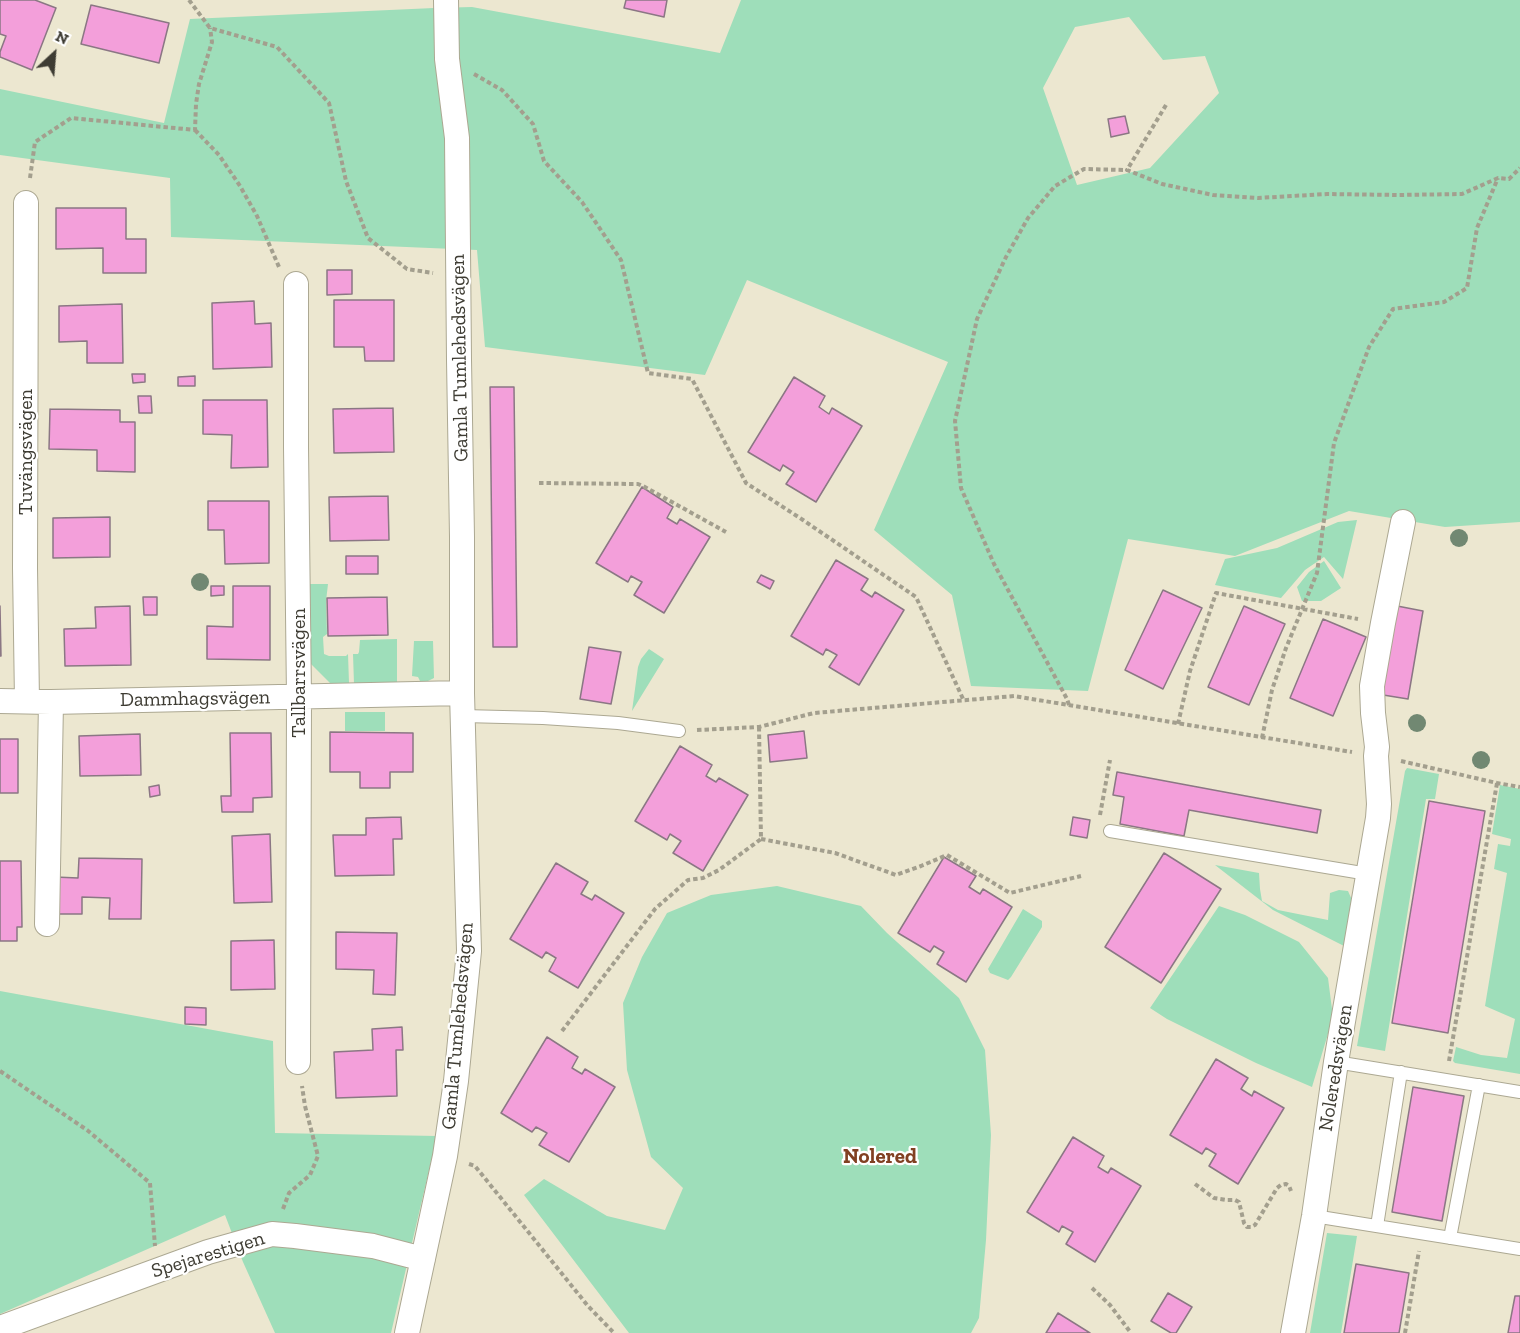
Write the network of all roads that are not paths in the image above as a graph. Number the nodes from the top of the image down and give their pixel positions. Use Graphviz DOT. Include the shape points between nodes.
graph roads {
  1 [pos="446,0"];
  2 [pos="26,203"];
  3 [pos="296,285"];
  4 [pos="1403,522"];
  5 [pos="299,697"];
  6 [pos="0,701"];
  7 [pos="39,701"];
  8 [pos="463,704"];
  9 [pos="679,731"];
  10 [pos="1110,831"];
  11 [pos="1368,874"];
  12 [pos="47,924"];
  13 [pos="298,1062"];
  14 [pos="1336,1062"];
  15 [pos="1401,1072"];
  16 [pos="1479,1085"];
  17 [pos="1520,1092"];
  18 [pos="1314,1216"];
  19 [pos="1377,1226"];
  20 [pos="1450,1238"];
  21 [pos="1520,1249"];
  22 [pos="423,1259"];
  23 [pos="0,1328"];
  24 [pos="407,1333"];
  25 [pos="1293,1333"];
  1 -- 8 [label="street, Gamla Tumlehedsvägen" via="447,59 457,138"];
  2 -- 7 [label="street, Tuvängsvägen" via="25,568"];
  3 -- 5 [label="street, Tallbarrsvägen"];
  4 -- 11 [label="street, Noleredsvägen" via="1372,686 1379,804"];
  5 -- 7 [label="street, Dammhagsvägen"];
  5 -- 8 [label="street, Dammhagsvägen"];
  5 -- 13 [label="street, Tallbarrsvägen"];
  6 -- 7 [label="street, Dammhagsvägen"];
  7 -- 12 [label="street, Tuvängsvägen"];
  8 -- 9 [label="lane" via="543,718"];
  8 -- 22 [label="street, Gamla Tumlehedsvägen" via="469,951 445,1156"];
  10 -- 11 [label="lane"];
  11 -- 14 [label="street, Noleredsvägen"];
  14 -- 15 [label="lane"];
  14 -- 18 [label="street, Noleredsvägen"];
  15 -- 16 [label="lane"];
  15 -- 19 [label="lane"];
  16 -- 17 [label="lane"];
  16 -- 20 [label="lane"];
  18 -- 19 [label="lane"];
  18 -- 25 [label="street, Noleredsvägen"];
  19 -- 20 [label="lane"];
  20 -- 21 [label="lane"];
  22 -- 23 [label="street, Spejarestigen" via="373,1246 272,1234 124,1281"];
  22 -- 24 [label="street, Gamla Tumlehedsvägen"];
}
